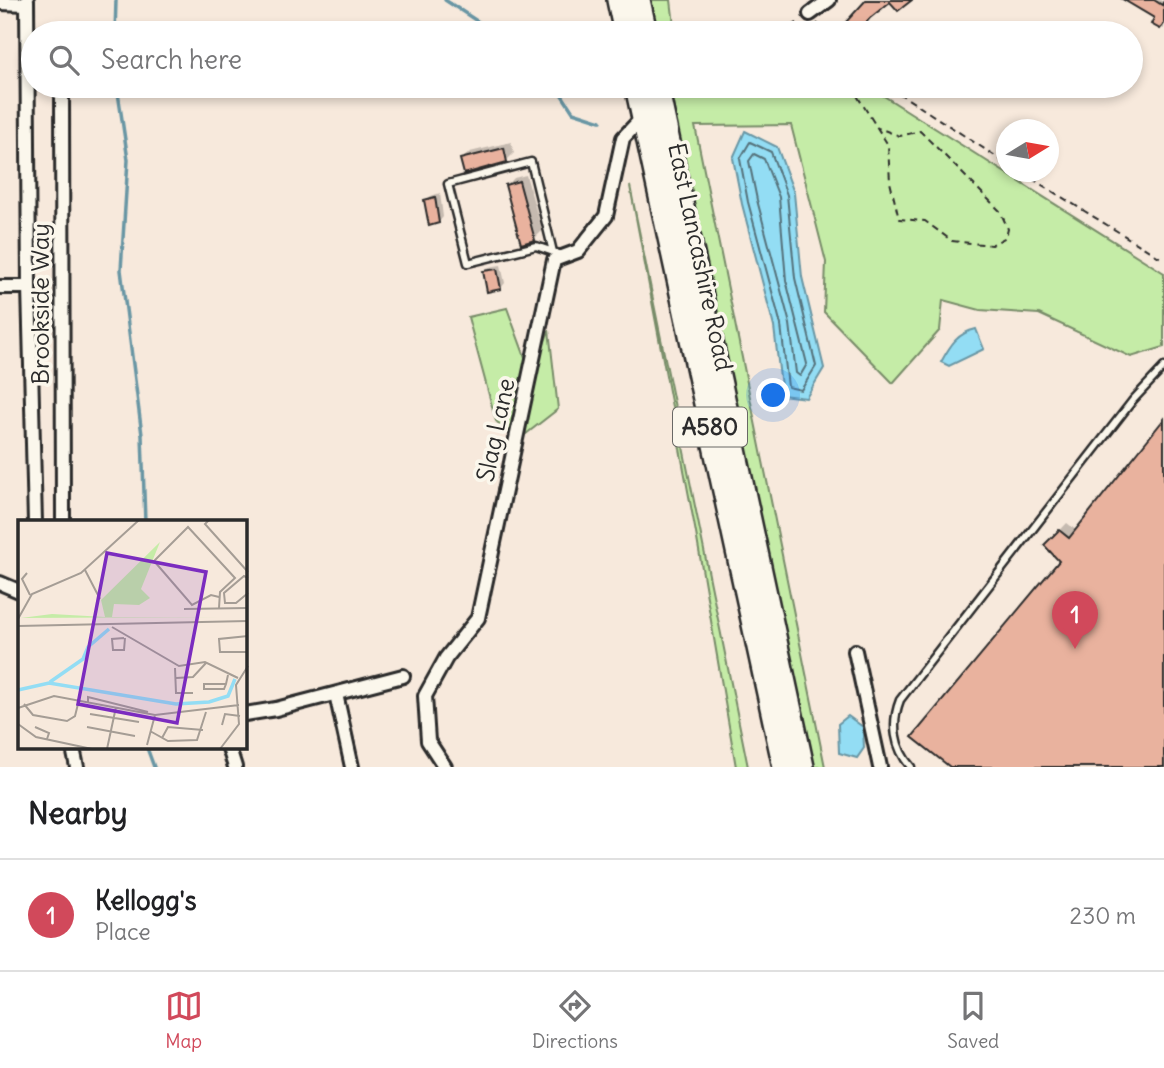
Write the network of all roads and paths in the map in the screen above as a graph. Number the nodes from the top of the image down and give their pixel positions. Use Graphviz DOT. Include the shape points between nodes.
graph roads {
  1 [pos="619,0"];
  2 [pos="638,0"];
  3 [pos="829,0"];
  4 [pos="27,2"];
  5 [pos="0,3"];
  6 [pos="810,14"];
  7 [pos="28,21"];
  8 [pos="623,21"];
  9 [pos="642,21"];
  10 [pos="799,21"];
  11 [pos="30,98"];
  12 [pos="62,98"];
  13 [pos="647,98"];
  14 [pos="859,98"];
  15 [pos="906,98"];
  16 [pos="878,128"];
  17 [pos="996,156"];
  18 [pos="1037,182"];
  19 [pos="559,254"];
  20 [pos="1164,260"];
  21 [pos="0,286"];
  22 [pos="29,287"];
  23 [pos="1164,367"];
  24 [pos="36,520"];
  25 [pos="63,520"];
  26 [pos="0,583"];
  27 [pos="18,591"];
  28 [pos="855,651"];
  29 [pos="403,676"];
  30 [pos="336,694"];
  31 [pos="247,714"];
  32 [pos="230,750"];
  33 [pos="235,767"];
  34 [pos="352,767"];
  35 [pos="445,767"];
  36 [pos="785,767"];
  37 [pos="802,767"];
  38 [pos="880,767"];
  39 [pos="911,767"];
  1 -- 8 [label="highway"];
  2 -- 9 [label="highway"];
  3 -- 6 [label="street"];
  4 -- 5 [label="street"];
  4 -- 7 [label="street"];
  6 -- 10 [label="path"];
  11 -- 22 [label="street"];
  12 -- 25 [label="street, Brookside Way"];
  13 -- 19 [label="street, Slag Lane" via="623,138 606,216 578,251"];
  13 -- 36 [label="highway, East Lancashire Road / A580"];
  13 -- 37 [label="highway, East Lancashire Road / A580"];
  14 -- 16 [label="path"];
  15 -- 17 [label="path"];
  16 -- 16 [label="path" via="888,145 899,219 925,222 951,241 991,245 1006,237 1008,229 1000,212 920,131 900,136"];
  18 -- 20 [label="path"];
  19 -- 19 [label="lane" via="536,246 468,263 448,184 531,162"];
  19 -- 35 [label="street, Slag Lane" via="554,260 478,618 446,658 425,696 428,741"];
  21 -- 22 [label="street"];
  22 -- 24 [label="street"];
  23 -- 39 [label="lane" via="1133,400 900,699 895,735"];
  26 -- 27 [label="street"];
  28 -- 38 [label="street"];
  29 -- 30 [label="street"];
  30 -- 31 [label="street"];
  30 -- 34 [label="street"];
  32 -- 33 [label="street"];
}
